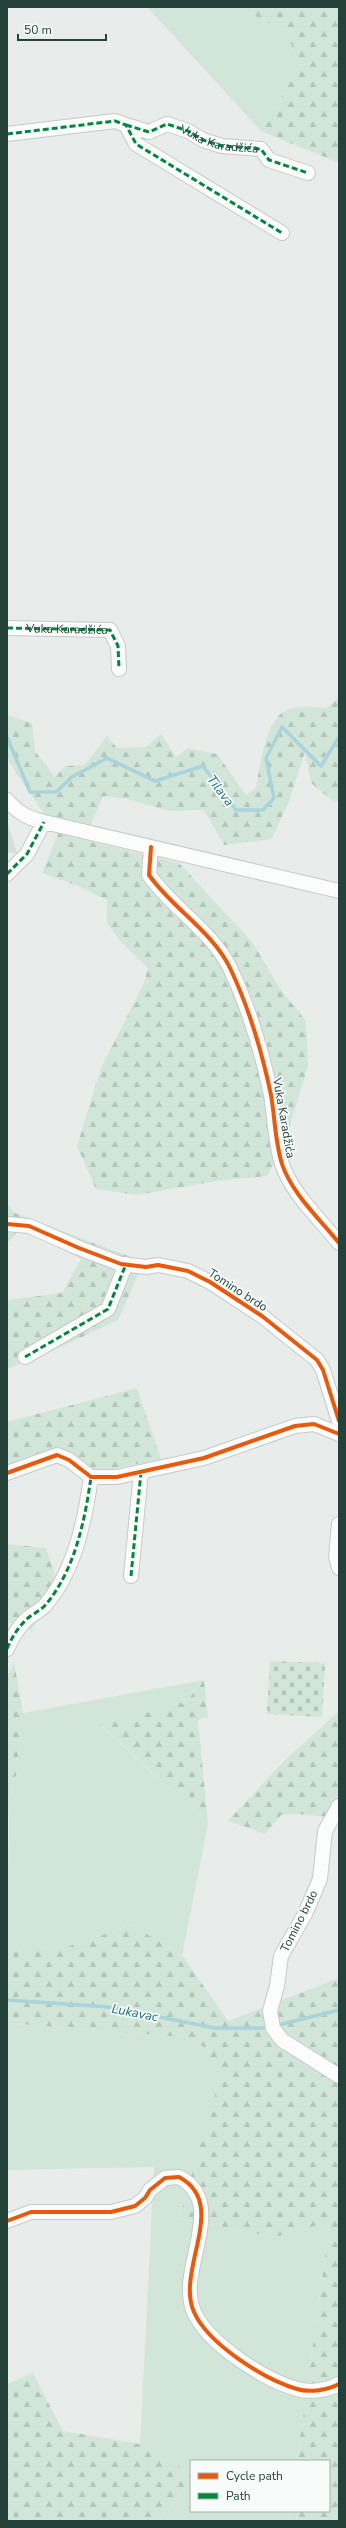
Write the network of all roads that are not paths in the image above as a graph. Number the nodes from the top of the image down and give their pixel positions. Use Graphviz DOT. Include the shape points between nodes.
graph roads {
  1 [pos="126,125"];
  2 [pos="7,134"];
  3 [pos="308,173"];
  4 [pos="282,233"];
  5 [pos="7,628"];
  6 [pos="119,669"];
  7 [pos="7,800"];
  8 [pos="44,822"];
  9 [pos="151,847"];
  10 [pos="7,874"];
  11 [pos="339,891"];
  12 [pos="7,1224"];
  13 [pos="339,1243"];
  14 [pos="126,1264"];
  15 [pos="25,1357"];
  16 [pos="339,1421"];
  17 [pos="339,1434"];
  18 [pos="142,1472"];
  19 [pos="7,1473"];
  20 [pos="91,1477"];
  21 [pos="339,1524"];
  22 [pos="339,1568"];
  23 [pos="131,1576"];
  24 [pos="7,1649"];
  25 [pos="339,1806"];
  26 [pos="339,2076"];
  27 [pos="7,2221"];
  28 [pos="339,2384"];
  1 -- 2 [label="street, Vuka Karadžića" via="115,121"];
  1 -- 3 [label="street, Vuka Karadžića" via="149,132 168,124 222,146 260,149 269,160"];
  1 -- 4 [label="street" via="136,144"];
  5 -- 6 [label="street, Vuka Karadžića" via="110,630 118,646"];
  7 -- 8 [label="street" via="25,817"];
  8 -- 9 [label="street"];
  8 -- 10 [label="street" via="27,854"];
  9 -- 11 [label="street"];
  9 -- 13 [label="street, Vuka Karadžića" via="149,874 160,891 220,951 230,968 258,1043 271,1096 282,1165 298,1192"];
  12 -- 14 [label="street, Tomino brdo" via="29,1226 79,1248"];
  14 -- 15 [label="street" via="108,1309"];
  14 -- 16 [label="street, Tomino brdo" via="146,1267 158,1265 188,1271 210,1282 262,1316 317,1360 323,1370"];
  17 -- 18 [label="street" via="314,1424 295,1426 204,1458"];
  18 -- 20 [label="street" via="107,1478"];
  18 -- 23 [label="street"];
  19 -- 20 [label="street" via="57,1455 69,1460"];
  20 -- 24 [label="street" via="79,1537 59,1588 46,1605 27,1619 14,1634"];
  21 -- 22 [label="street" via="336,1557"];
  25 -- 26 [label="street, Tomino brdo" via="325,1831 320,1879 305,1914 281,1956 270,2011 273,2028 282,2040"];
  27 -- 28 [label="street" via="31,2212 111,2212 135,2206 165,2178 179,2177 196,2189 202,2213 190,2282 194,2312 214,2339 262,2376 299,2390 330,2389"];
}
